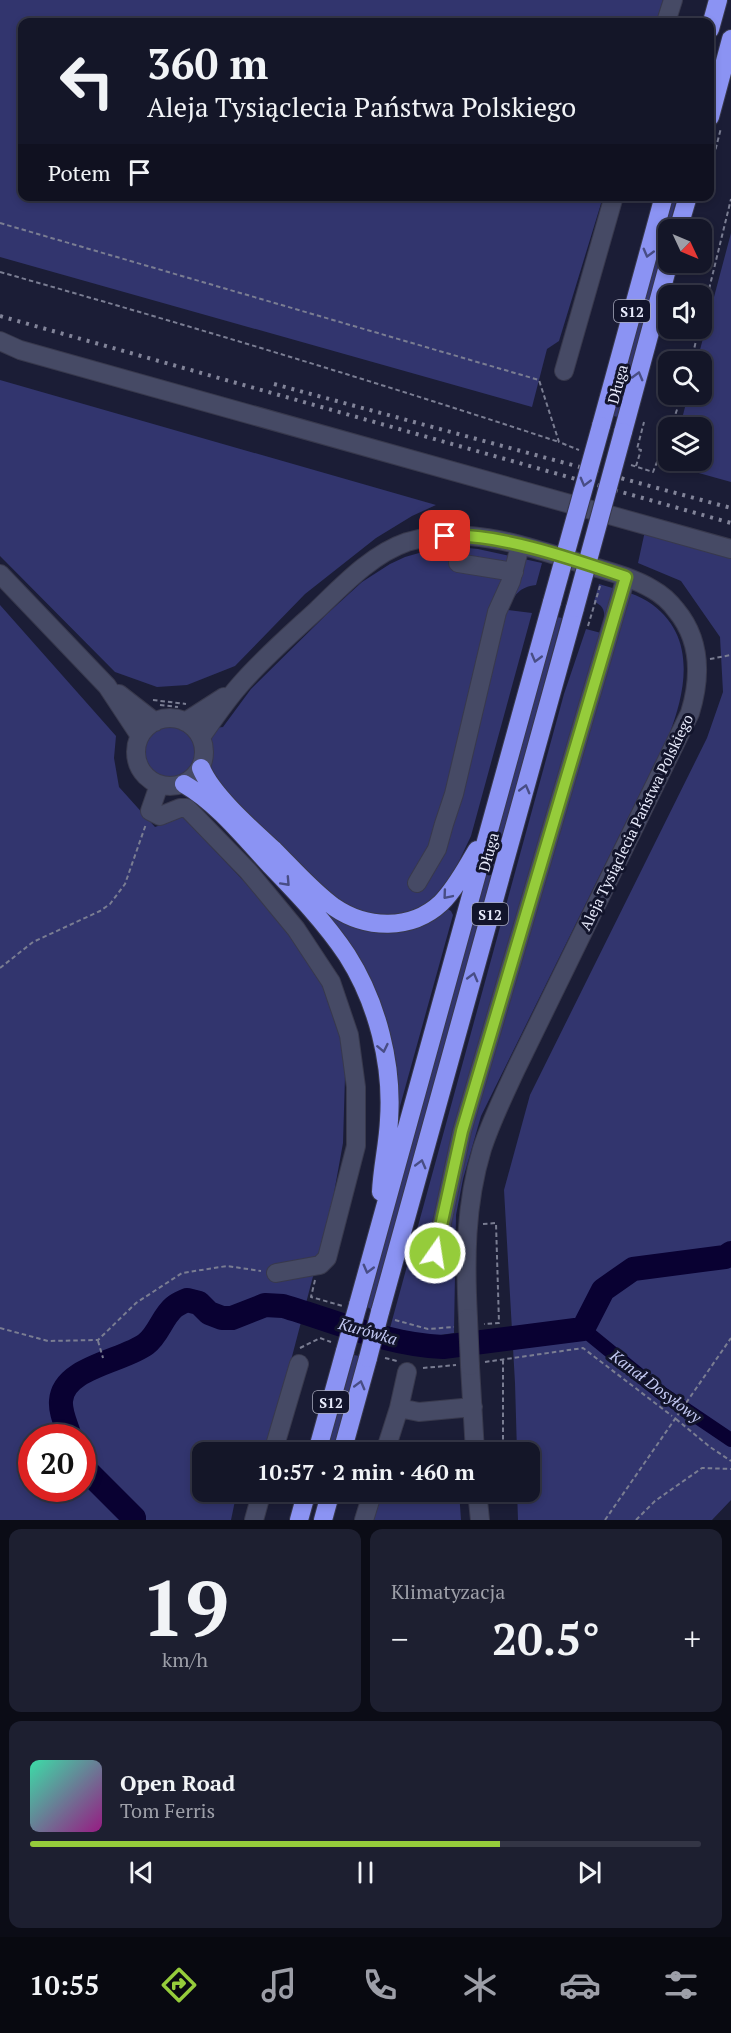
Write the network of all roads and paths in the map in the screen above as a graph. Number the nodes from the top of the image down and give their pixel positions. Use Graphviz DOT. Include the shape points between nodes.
graph roads {
  1 [pos="673,0"];
  2 [pos="717,0"];
  3 [pos="667,18"];
  4 [pos="713,18"];
  5 [pos="731,39"];
  6 [pos="716,122"];
  7 [pos="714,138"];
  8 [pos="731,199"];
  9 [pos="613,201"];
  10 [pos="663,201"];
  11 [pos="687,201"];
  12 [pos="728,209"];
  13 [pos="731,214"];
  14 [pos="681,219"];
  15 [pos="0,223"];
  16 [pos="0,272"];
  17 [pos="666,273"];
  18 [pos="710,285"];
  19 [pos="0,341"];
  20 [pos="564,371"];
  21 [pos="644,422"];
  22 [pos="560,442"];
  23 [pos="588,452"];
  24 [pos="658,458"];
  25 [pos="626,464"];
  26 [pos="636,466"];
  27 [pos="520,546"];
  28 [pos="731,549"];
  29 [pos="458,563"];
  30 [pos="514,572"];
  31 [pos="0,574"];
  32 [pos="626,577"];
  33 [pos="602,578"];
  34 [pos="588,626"];
  35 [pos="731,655"];
  36 [pos="698,662"];
  37 [pos="240,685"];
  38 [pos="107,686"];
  39 [pos="155,722"];
  40 [pos="185,722"];
  41 [pos="140,736"];
  42 [pos="201,737"];
  43 [pos="201,768"];
  44 [pos="184,784"];
  45 [pos="159,785"];
  46 [pos="150,812"];
  47 [pos="489,828"];
  48 [pos="417,883"];
  49 [pos="0,968"];
  50 [pos="480,1224"];
  51 [pos="378,1233"];
  52 [pos="431,1273"];
  53 [pos="276,1274"];
  54 [pos="499,1323"];
  55 [pos="0,1328"];
  56 [pos="731,1338"];
  57 [pos="98,1340"];
  58 [pos="103,1358"];
  59 [pos="299,1364"];
  60 [pos="407,1372"];
  61 [pos="473,1407"];
  62 [pos="399,1408"];
  63 [pos="674,1417"];
  64 [pos="276,1442"];
  65 [pos="320,1442"];
  66 [pos="345,1442"];
  67 [pos="388,1442"];
  68 [pos="475,1442"];
  69 [pos="503,1442"];
  70 [pos="731,1461"];
  71 [pos="731,1469"];
  72 [pos="259,1502"];
  73 [pos="304,1502"];
  74 [pos="328,1502"];
  75 [pos="370,1502"];
  76 [pos="478,1502"];
  77 [pos="254,1520"];
  78 [pos="299,1520"];
  79 [pos="323,1520"];
  80 [pos="364,1520"];
  81 [pos="480,1520"];
  82 [pos="605,1520"];
  83 [pos="636,1520"];
  1 -- 3 [label="street"];
  2 -- 4 [label="highway"];
  5 -- 6 [label="highway"];
  6 -- 7 [label="path"];
  8 -- 12 [label="path"];
  9 -- 20 [label="street"];
  10 -- 47 [label="highway, Długa / S12, one-way, bridge"];
  11 -- 14 [label="highway"];
  12 -- 13 [label="path"];
  12 -- 18 [label="path"];
  15 -- 22 [label="path" via="539,380"];
  16 -- 22 [label="path" via="171,320"];
  66 -- 17 [label="highway, Długa / S12, one-way, bridge"];
  19 -- 28 [label="street" via="31,353"];
  21 -- 26 [label="path"];
  22 -- 23 [label="path"];
  24 -- 26 [label="path" via="652,472"];
  25 -- 26 [label="path"];
  27 -- 30 [label="street"];
  27 -- 32 [label="street, Aleja Tysiąclecia Państwa Polskiego"];
  27 -- 37 [label="street, Aleja Tysiąclecia Państwa Polskiego" via="456,535 424,538 399,546 339,588"];
  29 -- 30 [label="street"];
  30 -- 48 [label="street" via="497,612 454,794 436,849"];
  31 -- 38 [label="street"];
  32 -- 36 [label="street, Aleja Tysiąclecia Państwa Polskiego" via="652,589 676,609 693,640"];
  32 -- 52 [label="street" via="462,1131"];
  33 -- 34 [label="path"];
  35 -- 36 [label="path"];
  36 -- 61 [label="street, Aleja Tysiąclecia Państwa Polskiego, bridge" via="694,701 679,738 526,1047 492,1122 478,1166 470,1202 466,1266"];
  37 -- 40 [label="street, Aleja Tysiąclecia Państwa Polskiego"];
  37 -- 42 [label="street, Aleja Tysiąclecia Państwa Polskiego"];
  38 -- 39 [label="street"];
  38 -- 41 [label="street"];
  39 -- 40 [label="street" via="175,718"];
  39 -- 41 [label="street"];
  40 -- 42 [label="street"];
  41 -- 45 [label="street" via="137,761 145,776"];
  42 -- 43 [label="street" via="205,753"];
  43 -- 44 [label="street"];
  47 -- 43 [label="highway, one-way" via="465,871 436,907 395,924 364,922 325,899 237,815"];
  44 -- 45 [label="street"];
  44 -- 51 [label="highway, one-way" via="223,816 309,908 348,956 367,995 387,1065 389,1095"];
  45 -- 46 [label="street"];
  46 -- 49 [label="path" via="125,884 110,904 33,942"];
  46 -- 53 [label="street" via="160,816 187,808 248,871 297,928 332,982 349,1035 356,1087 356,1146 327,1258 320,1265"];
  47 -- 51 [label="highway, S12"];
  50 -- 54 [label="path" via="496,1223"];
  51 -- 65 [label="highway, S12, one-way, bridge"];
  53 -- 57 [label="path" via="228,1266 182,1273 136,1303"];
  55 -- 57 [label="path" via="48,1341"];
  56 -- 63 [label="path"];
  57 -- 58 [label="path"];
  59 -- 64 [label="street"];
  60 -- 62 [label="street"];
  61 -- 62 [label="street" via="419,1412"];
  61 -- 68 [label="street, Aleja Tysiąclecia Państwa Polskiego"];
  62 -- 67 [label="street"];
  63 -- 69 [label="path" via="583,1348 503,1360"];
  63 -- 70 [label="path"];
  63 -- 82 [label="path"];
  71 -- 83 [label="path" via="702,1468 655,1501"];
  72 -- 77 [label="street"];
  73 -- 78 [label="highway"];
  74 -- 79 [label="highway"];
  75 -- 80 [label="street"];
  76 -- 81 [label="street"];
}
